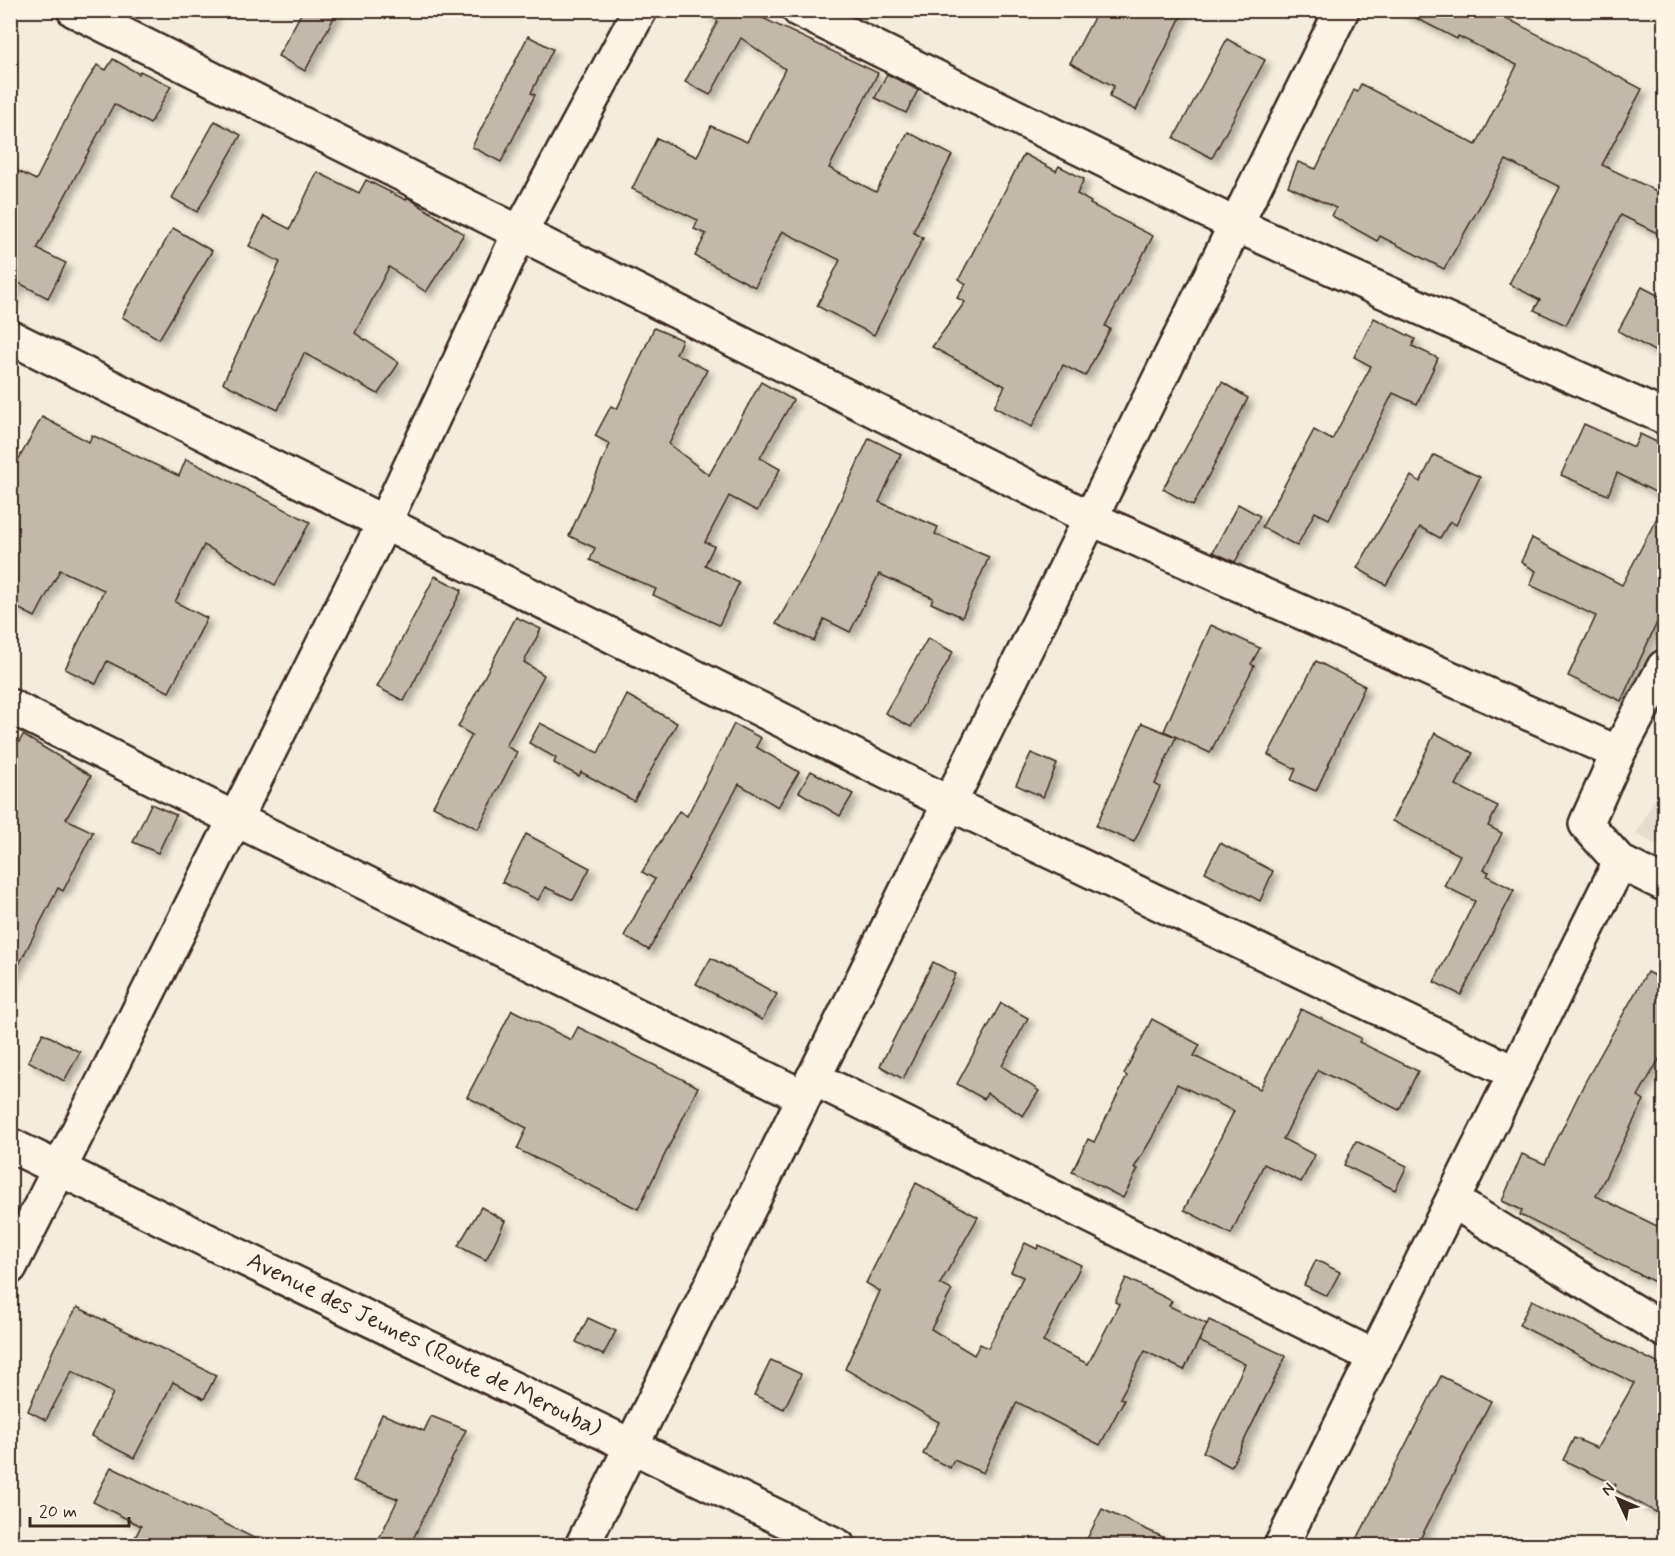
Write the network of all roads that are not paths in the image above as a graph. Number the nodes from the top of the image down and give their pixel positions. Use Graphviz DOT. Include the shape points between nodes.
graph roads {
  1 [pos="74,10"];
  2 [pos="640,10"];
  3 [pos="799,10"];
  4 [pos="1342,10"];
  5 [pos="1236,225"];
  6 [pos="519,234"];
  7 [pos="10,337"];
  8 [pos="1665,417"];
  9 [pos="1090,518"];
  10 [pos="385,521"];
  11 [pos="1665,667"];
  12 [pos="10,705"];
  13 [pos="1618,753"];
  14 [pos="949,804"];
  15 [pos="235,819"];
  16 [pos="1620,862"];
  17 [pos="1665,884"];
  18 [pos="1515,1073"];
  19 [pos="808,1088"];
  20 [pos="10,1145"];
  21 [pos="59,1168"];
  22 [pos="1453,1200"];
  23 [pos="10,1267"];
  24 [pos="1665,1330"];
  25 [pos="1375,1357"];
  26 [pos="632,1444"];
  27 [pos="582,1545"];
  28 [pos="838,1545"];
  29 [pos="1281,1545"];
  1 -- 6 [label="street"];
  2 -- 6 [label="street"];
  3 -- 5 [label="street"];
  4 -- 5 [label="street"];
  5 -- 8 [label="street"];
  5 -- 9 [label="street"];
  6 -- 9 [label="street"];
  6 -- 10 [label="street"];
  7 -- 10 [label="street"];
  9 -- 13 [label="street"];
  9 -- 14 [label="street"];
  10 -- 14 [label="street"];
  10 -- 15 [label="street"];
  11 -- 13 [label="street"];
  12 -- 15 [label="street"];
  13 -- 16 [label="street" via="1586,824"];
  14 -- 18 [label="street"];
  14 -- 19 [label="street"];
  15 -- 19 [label="street"];
  15 -- 21 [label="street"];
  16 -- 17 [label="street"];
  16 -- 18 [label="street"];
  18 -- 22 [label="street"];
  19 -- 25 [label="street"];
  19 -- 26 [label="street"];
  20 -- 21 [label="street, Avenue des Jeunes (Route de Merouba)"];
  21 -- 23 [label="street"];
  21 -- 26 [label="street, Avenue des Jeunes (Route de Merouba)"];
  22 -- 24 [label="street"];
  22 -- 25 [label="street"];
  25 -- 29 [label="street"];
  26 -- 27 [label="street"];
  26 -- 28 [label="street, Avenue des Jeunes (Route de Merouba)"];
}
